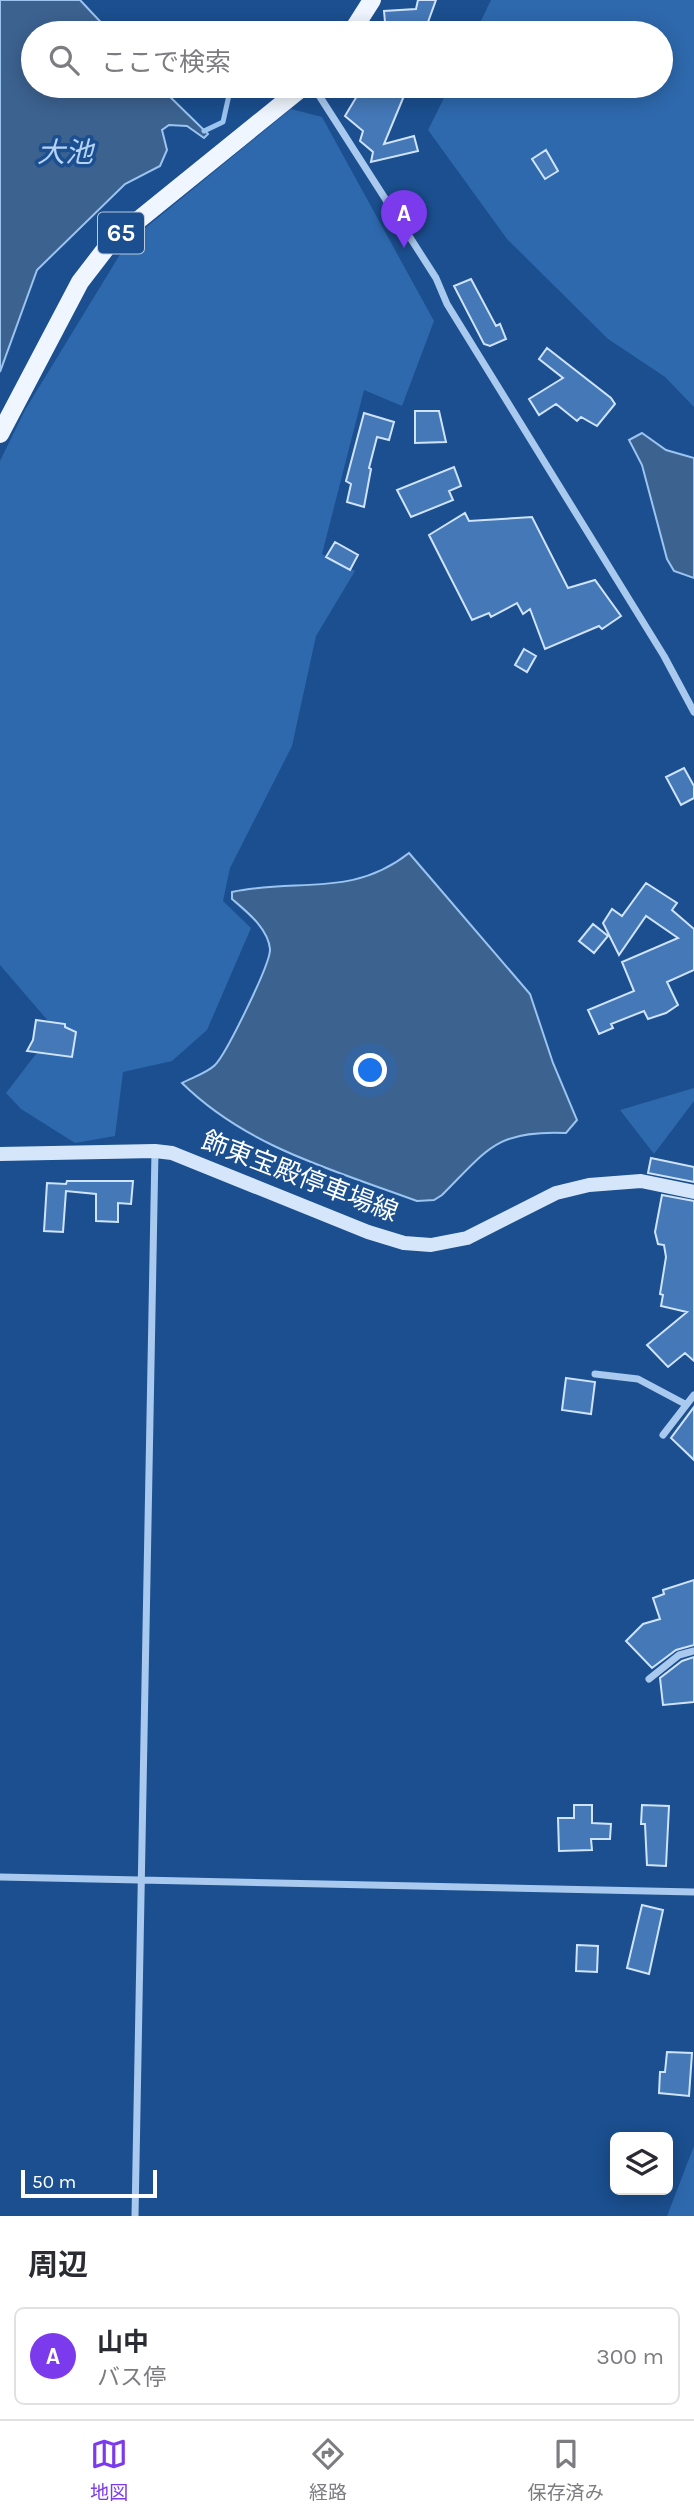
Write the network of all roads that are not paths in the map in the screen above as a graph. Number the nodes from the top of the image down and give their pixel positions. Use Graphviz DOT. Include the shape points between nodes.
graph roads {
  1 [pos="372,0"];
  2 [pos="359,21"];
  3 [pos="289,98"];
  4 [pos="321,98"];
  5 [pos="0,434"];
  6 [pos="694,712"];
  7 [pos="155,1151"];
  8 [pos="0,1154"];
  9 [pos="694,1192"];
  10 [pos="595,1374"];
  11 [pos="694,1395"];
  12 [pos="685,1404"];
  13 [pos="663,1435"];
  14 [pos="694,1651"];
  15 [pos="649,1679"];
  16 [pos="0,1877"];
  17 [pos="140,1880"];
  18 [pos="694,1892"];
  19 [pos="135,2216"];
  1 -- 2 [label="main road"];
  3 -- 5 [label="main road, 65" via="110,243 80,282"];
  4 -- 6 [label="street" via="436,278"];
  7 -- 8 [label="main road, 飾東宝殿停車場線"];
  7 -- 9 [label="main road, 飾東宝殿停車場線" via="200,1162 404,1243 431,1245 467,1238 556,1193 589,1185 641,1181"];
  7 -- 17 [label="street"];
  10 -- 12 [label="street" via="638,1378"];
  11 -- 12 [label="street"];
  12 -- 13 [label="street"];
  14 -- 15 [label="street" via="679,1655"];
  16 -- 17 [label="street"];
  17 -- 18 [label="street"];
  17 -- 19 [label="street"];
}
